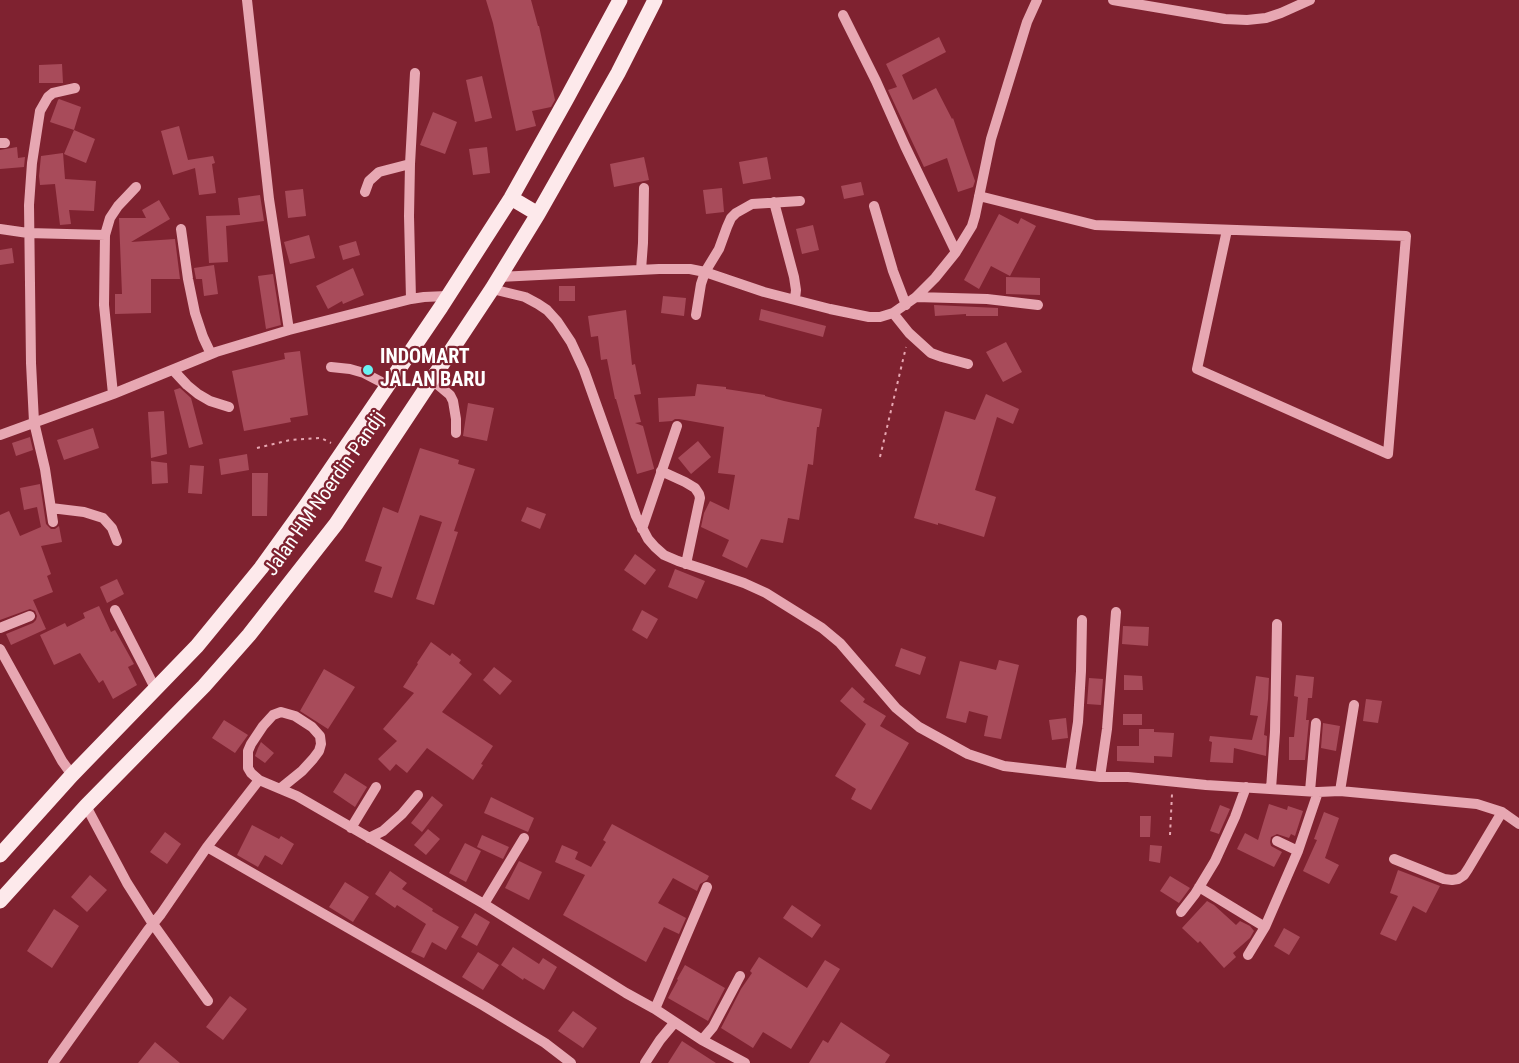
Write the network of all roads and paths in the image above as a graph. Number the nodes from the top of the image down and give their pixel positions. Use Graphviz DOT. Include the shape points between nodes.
graph roads {
  1 [pos="247,0"];
  2 [pos="620,0"];
  3 [pos="655,0"];
  4 [pos="1037,0"];
  5 [pos="1113,0"];
  6 [pos="1310,0"];
  7 [pos="1165,5"];
  8 [pos="843,15"];
  9 [pos="415,73"];
  10 [pos="75,88"];
  11 [pos="410,164"];
  12 [pos="135,187"];
  13 [pos="644,188"];
  14 [pos="365,192"];
  15 [pos="979,196"];
  16 [pos="511,198"];
  17 [pos="800,201"];
  18 [pos="774,202"];
  19 [pos="874,206"];
  20 [pos="538,214"];
  21 [pos="0,229"];
  22 [pos="181,229"];
  23 [pos="1227,230"];
  24 [pos="28,233"];
  25 [pos="105,236"];
  26 [pos="956,252"];
  27 [pos="641,270"];
  28 [pos="705,272"];
  29 [pos="495,283"];
  30 [pos="447,296"];
  31 [pos="916,297"];
  32 [pos="411,299"];
  33 [pos="795,299"];
  34 [pos="906,305"];
  35 [pos="1038,305"];
  36 [pos="893,313"];
  37 [pos="696,315"];
  38 [pos="289,330"];
  39 [pos="909,333"];
  40 [pos="211,354"];
  41 [pos="968,364"];
  42 [pos="331,367"];
  43 [pos="173,369"];
  44 [pos="375,379"];
  45 [pos="431,379"];
  46 [pos="113,394"];
  47 [pos="229,407"];
  48 [pos="34,422"];
  49 [pos="677,426"];
  50 [pos="456,433"];
  51 [pos="0,435"];
  52 [pos="331,442"];
  53 [pos="257,448"];
  54 [pos="880,457"];
  55 [pos="661,471"];
  56 [pos="51,508"];
  57 [pos="53,522"];
  58 [pos="642,529"];
  59 [pos="117,541"];
  60 [pos="686,564"];
  61 [pos="115,610"];
  62 [pos="1116,612"];
  63 [pos="30,616"];
  64 [pos="1082,620"];
  65 [pos="1277,624"];
  66 [pos="0,628"];
  67 [pos="0,649"];
  68 [pos="156,690"];
  69 [pos="1354,705"];
  70 [pos="1316,723"];
  71 [pos="1070,773"];
  72 [pos="72,775"];
  73 [pos="1100,777"];
  74 [pos="259,780"];
  75 [pos="1173,782"];
  76 [pos="376,787"];
  77 [pos="1246,787"];
  78 [pos="281,788"];
  79 [pos="1271,789"];
  80 [pos="1314,791"];
  81 [pos="1340,791"];
  82 [pos="418,795"];
  83 [pos="86,806"];
  84 [pos="1502,812"];
  85 [pos="1519,824"];
  86 [pos="351,828"];
  87 [pos="1170,835"];
  88 [pos="369,838"];
  89 [pos="524,838"];
  90 [pos="1277,842"];
  91 [pos="207,847"];
  92 [pos="1298,851"];
  93 [pos="0,855"];
  94 [pos="1394,859"];
  95 [pos="1199,887"];
  96 [pos="707,888"];
  97 [pos="0,901"];
  98 [pos="484,904"];
  99 [pos="1180,912"];
  100 [pos="153,924"];
  101 [pos="1265,927"];
  102 [pos="1248,955"];
  103 [pos="740,976"];
  104 [pos="208,1001"];
  105 [pos="655,1009"];
  106 [pos="675,1022"];
  107 [pos="702,1040"];
  108 [pos="53,1063"];
  109 [pos="571,1063"];
  110 [pos="645,1063"];
  111 [pos="745,1063"];
  1 -- 38 [label="street" via="269,199"];
  2 -- 16 [label="main road, Jalan HM Noerdin Pandji"];
  3 -- 20 [label="main road, Jalan HM Noerdin Pandji"];
  4 -- 15 [label="street" via="991,139"];
  5 -- 7 [label="street"];
  6 -- 7 [label="street" via="1266,18 1247,20"];
  8 -- 26 [label="street"];
  9 -- 11 [label="street"];
  10 -- 24 [label="street" via="53,93 40,111"];
  11 -- 14 [label="street" via="379,172 369,181"];
  11 -- 32 [label="street"];
  12 -- 25 [label="street" via="110,218"];
  13 -- 27 [label="street"];
  15 -- 23 [label="street" via="1095,225"];
  15 -- 26 [label="street" via="972,226"];
  16 -- 20 [label="main road"];
  16 -- 30 [label="main road, Jalan HM Noerdin Pandji"];
  17 -- 18 [label="street"];
  18 -- 28 [label="street" via="752,204 731,218"];
  18 -- 33 [label="street" via="794,277"];
  19 -- 34 [label="street"];
  20 -- 29 [label="main road, Jalan HM Noerdin Pandji"];
  21 -- 24 [label="street"];
  22 -- 40 [label="street" via="195,313"];
  23 -- 23 [label="street" via="1406,236 1388,454 1197,369"];
  24 -- 25 [label="street"];
  24 -- 48 [label="street"];
  25 -- 46 [label="street" via="104,305"];
  26 -- 31 [label="street"];
  27 -- 28 [label="street" via="679,268"];
  27 -- 29 [label="street"];
  28 -- 33 [label="street"];
  28 -- 37 [label="street"];
  29 -- 45 [label="main road, Jalan HM Noerdin Pandji"];
  29 -- 58 [label="street" via="547,310 571,342"];
  30 -- 32 [label="street"];
  30 -- 44 [label="main road, Jalan HM Noerdin Pandji"];
  31 -- 34 [label="street"];
  31 -- 35 [label="street"];
  32 -- 38 [label="street"];
  33 -- 36 [label="street" via="869,317"];
  34 -- 36 [label="street"];
  36 -- 39 [label="street"];
  38 -- 40 [label="street"];
  39 -- 41 [label="street" via="931,353"];
  39 -- 54 [label="path"];
  40 -- 43 [label="street"];
  42 -- 44 [label="street" via="350,369"];
  43 -- 46 [label="street"];
  43 -- 47 [label="street" via="198,394"];
  44 -- 68 [label="main road, Jalan HM Noerdin Pandji" via="331,469 261,568 198,646"];
  45 -- 50 [label="street" via="453,401"];
  45 -- 83 [label="main road, Jalan HM Noerdin Pandji" via="336,524 249,635"];
  46 -- 48 [label="street"];
  48 -- 51 [label="street"];
  48 -- 56 [label="street"];
  49 -- 55 [label="street"];
  52 -- 53 [label="path" via="315,438 290,440"];
  55 -- 58 [label="street"];
  55 -- 60 [label="street" via="695,488 699,494"];
  56 -- 57 [label="street"];
  56 -- 59 [label="street" via="103,518"];
  58 -- 60 [label="street" via="664,555"];
  60 -- 71 [label="street" via="766,593 822,628 919,727 968,754 1004,765"];
  61 -- 68 [label="street"];
  62 -- 73 [label="street"];
  63 -- 66 [label="street"];
  64 -- 71 [label="street" via="1078,722"];
  65 -- 79 [label="street"];
  67 -- 72 [label="street"];
  68 -- 72 [label="main road, Jalan HM Noerdin Pandji"];
  69 -- 81 [label="street"];
  70 -- 80 [label="street"];
  71 -- 73 [label="street"];
  72 -- 93 [label="main road, Jalan HM Noerdin Pandji"];
  73 -- 75 [label="street"];
  74 -- 78 [label="street"];
  74 -- 78 [label="street" via="248,768 251,744 273,715 286,712 312,727 321,744 313,759"];
  74 -- 91 [label="street"];
  75 -- 77 [label="street"];
  75 -- 87 [label="path"];
  76 -- 86 [label="street"];
  77 -- 79 [label="street"];
  77 -- 95 [label="street" via="1215,861"];
  78 -- 86 [label="street"];
  79 -- 80 [label="street"];
  80 -- 81 [label="street"];
  80 -- 92 [label="street"];
  81 -- 84 [label="street" via="1477,804"];
  82 -- 88 [label="street" via="383,831"];
  83 -- 97 [label="main road, Jalan HM Noerdin Pandji"];
  83 -- 100 [label="street"];
  84 -- 85 [label="street"];
  84 -- 94 [label="street" via="1458,879 1444,879"];
  86 -- 88 [label="street"];
  88 -- 98 [label="street"];
  89 -- 98 [label="street"];
  90 -- 92 [label="street"];
  91 -- 100 [label="street"];
  91 -- 109 [label="street" via="484,1006"];
  92 -- 101 [label="street"];
  95 -- 99 [label="street"];
  95 -- 101 [label="street"];
  96 -- 105 [label="street"];
  98 -- 105 [label="street"];
  100 -- 104 [label="street"];
  100 -- 108 [label="street"];
  101 -- 102 [label="street"];
  103 -- 107 [label="street"];
  105 -- 106 [label="street"];
  106 -- 107 [label="street"];
  106 -- 110 [label="street"];
  107 -- 111 [label="street"];
}
